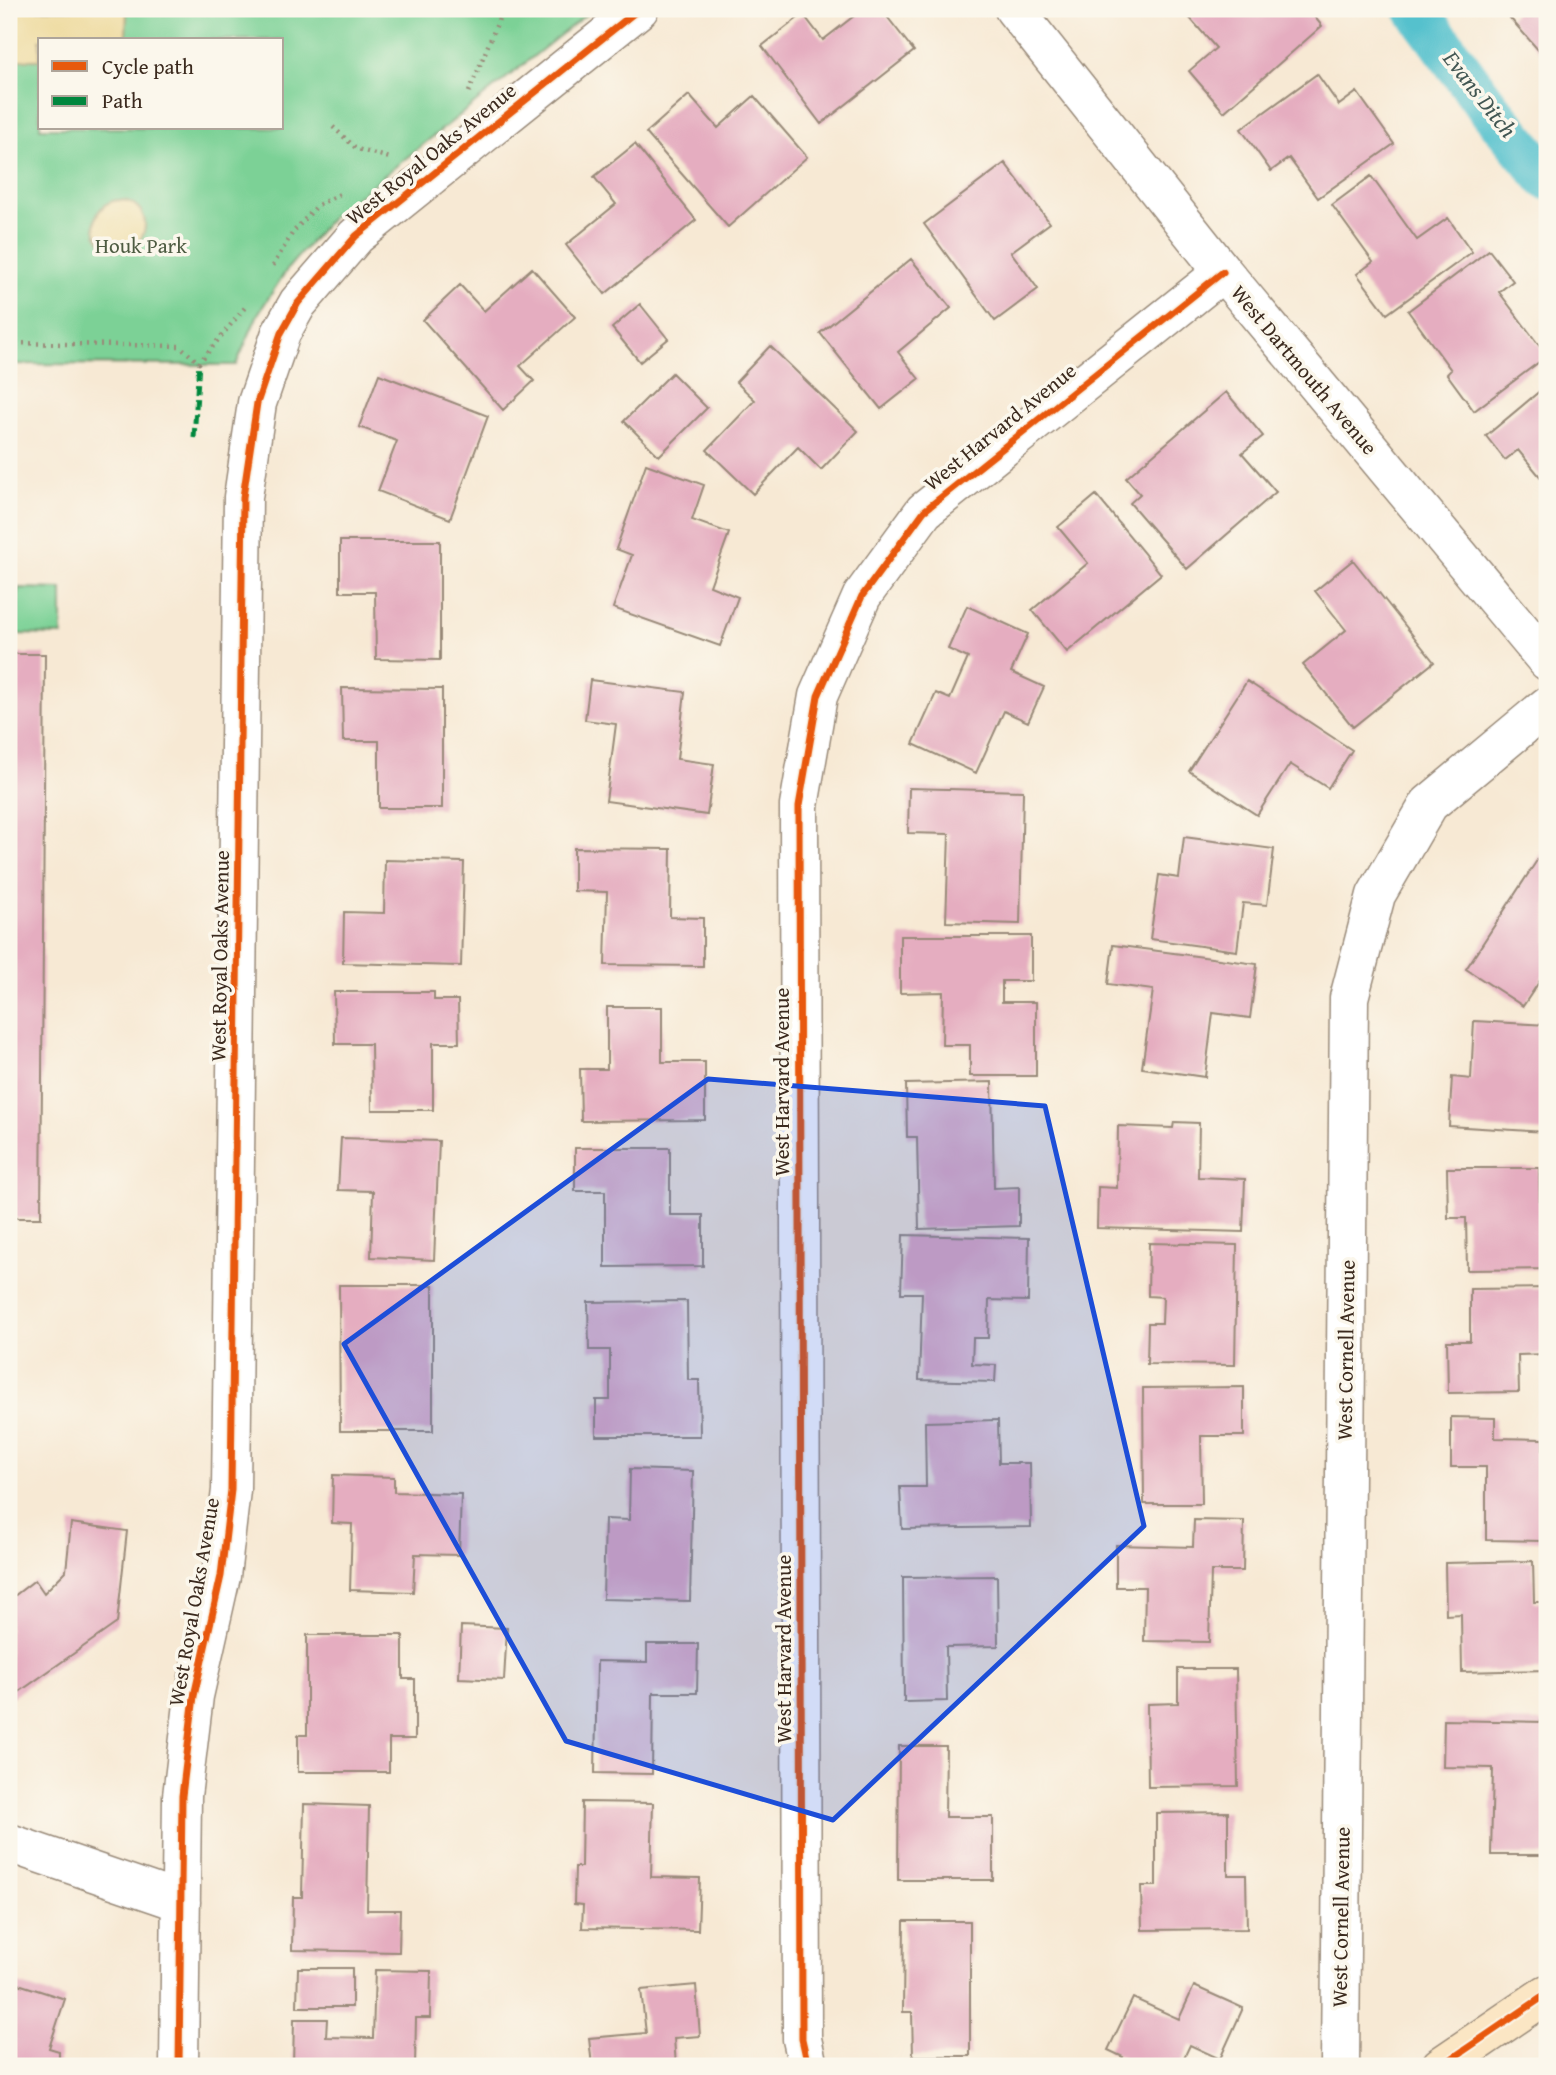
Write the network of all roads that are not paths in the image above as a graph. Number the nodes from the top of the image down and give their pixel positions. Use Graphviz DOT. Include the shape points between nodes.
graph roads {
  1 [pos="639,9"];
  2 [pos="1014,9"];
  3 [pos="1223,272"];
  4 [pos="1547,661"];
  5 [pos="1547,706"];
  6 [pos="9,1843"];
  7 [pos="181,1902"];
  8 [pos="1547,1994"];
  9 [pos="179,2066"];
  10 [pos="808,2066"];
  11 [pos="1340,2066"];
  12 [pos="1441,2066"];
  1 -- 7 [label="street, West Royal Oaks Avenue" via="356,236 298,303 281,333 257,403 243,497 231,1490 220,1576 194,1696 183,1796"];
  2 -- 3 [label="street, West Dartmouth Avenue"];
  3 -- 4 [label="street, West Dartmouth Avenue"];
  3 -- 10 [label="street, West Harvard Avenue" via="923,511 862,596 818,696 799,806 802,2039"];
  5 -- 11 [label="street, West Cornell Avenue" via="1429,804 1376,895 1349,998"];
  6 -- 7 [label="street"];
  7 -- 9 [label="street, West Royal Oaks Avenue"];
  8 -- 12 [label="street"];
}
